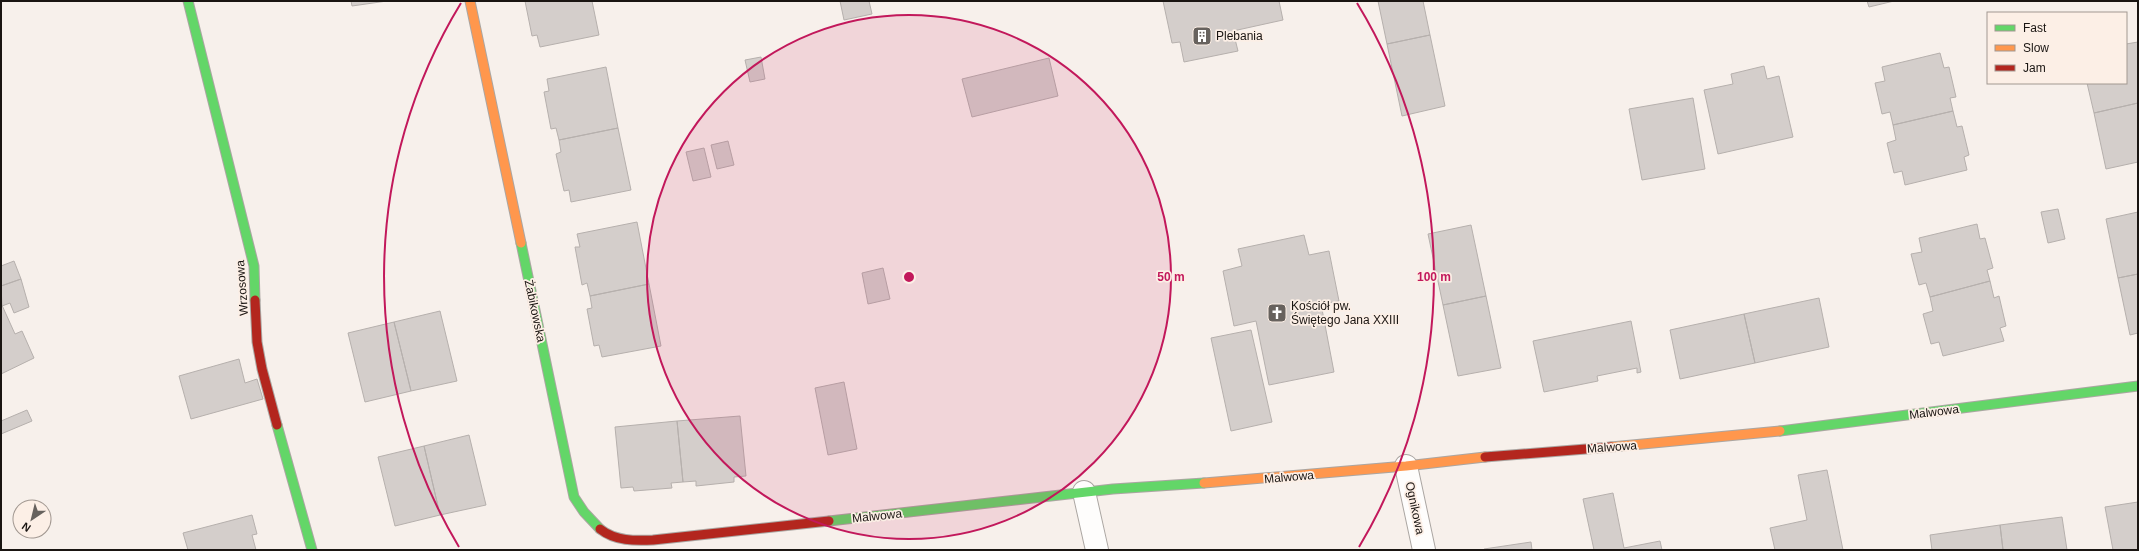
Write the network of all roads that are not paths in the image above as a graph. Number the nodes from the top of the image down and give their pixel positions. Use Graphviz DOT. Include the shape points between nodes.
graph roads {
  1 [pos="188,1"];
  2 [pos="470,1"];
  3 [pos="2138,386"];
  4 [pos="1406,466"];
  5 [pos="1084,492"];
  6 [pos="671,544"];
  7 [pos="312,550"];
  8 [pos="1097,550"];
  9 [pos="1424,550"];
  1 -- 7 [label="street, Wrzosowa" via="254,266 257,342 262,369"];
  2 -- 6 [label="street, Żabikowska" via="574,497 584,514 610,536 638,542"];
  3 -- 4 [label="street, Malwowa" via="1768,433 1467,458"];
  4 -- 5 [label="street, Malwowa"];
  4 -- 9 [label="street, Ognikowa"];
  5 -- 6 [label="street, Malwowa"];
  5 -- 8 [label="street"];
}
